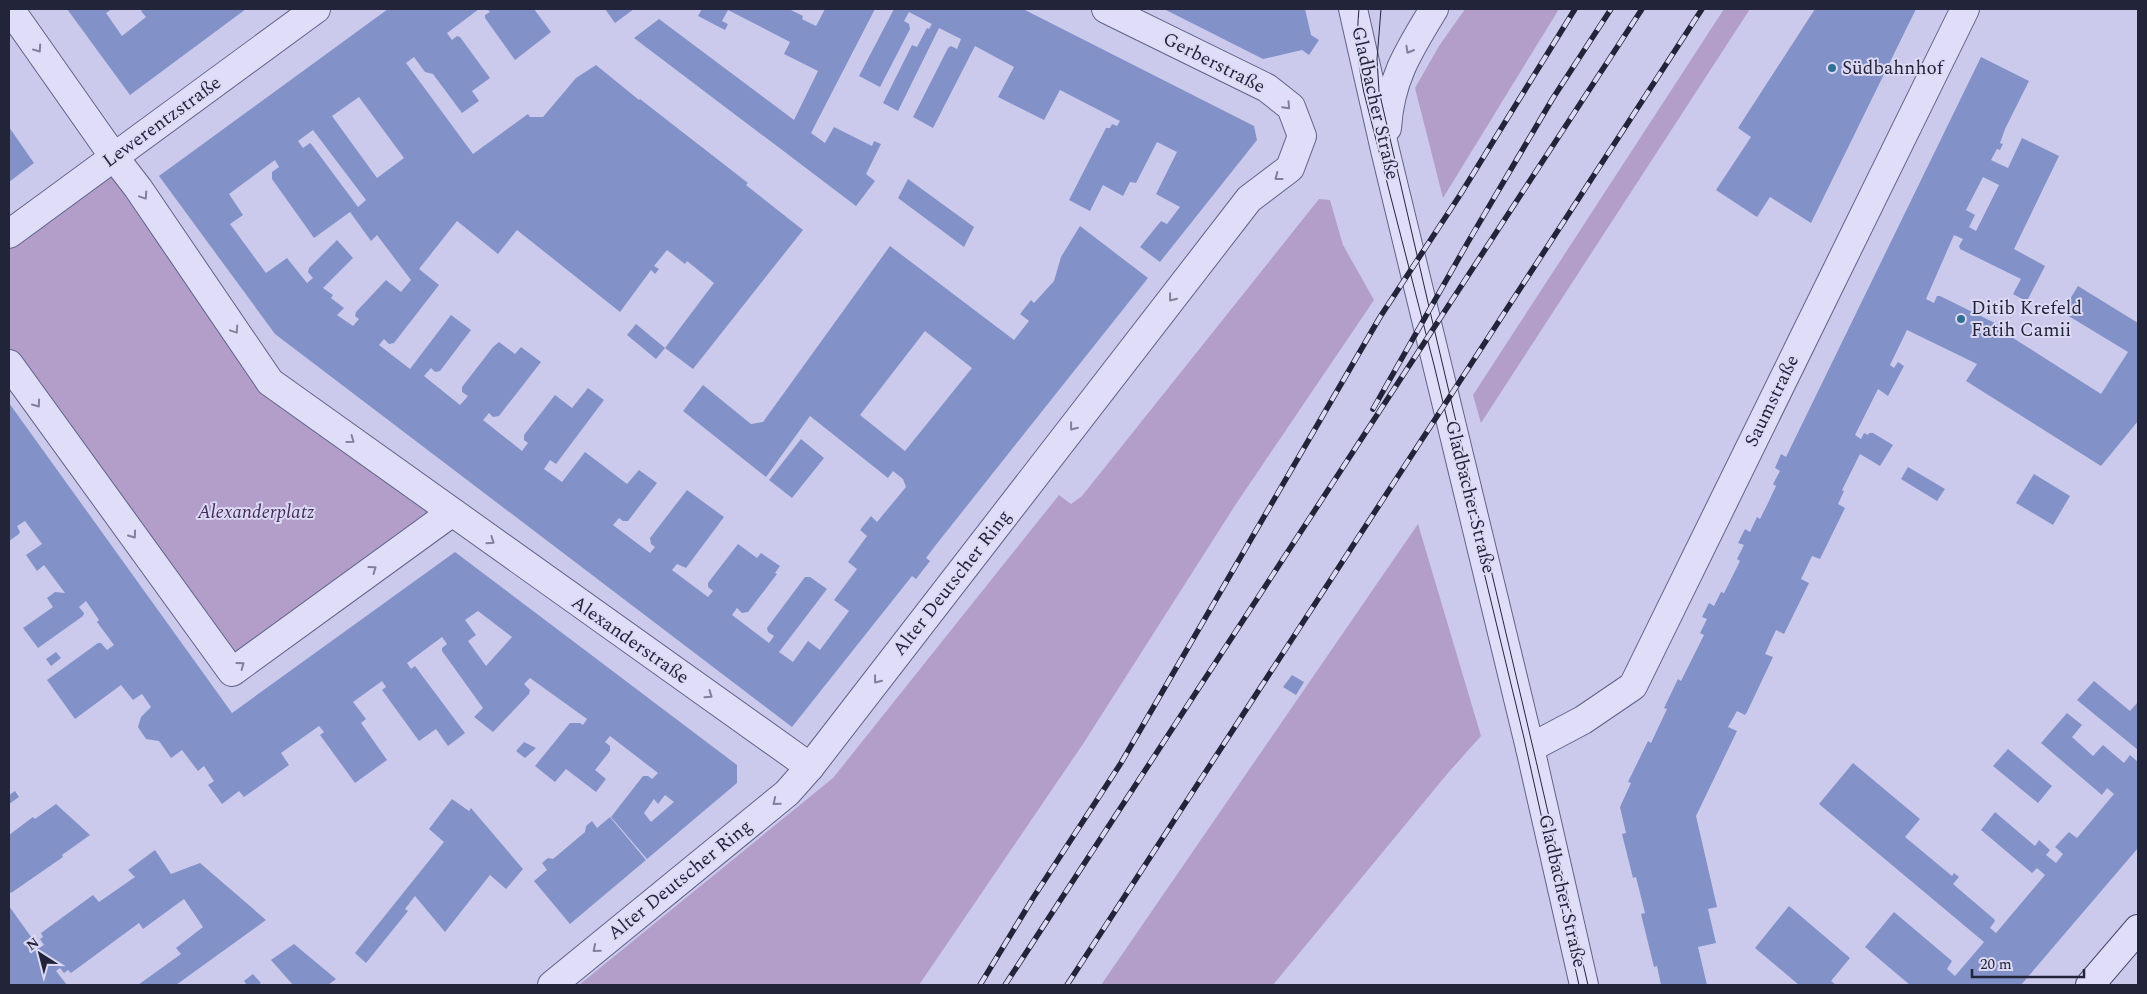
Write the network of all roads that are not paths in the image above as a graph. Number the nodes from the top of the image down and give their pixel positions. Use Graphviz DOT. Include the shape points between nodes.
graph roads {
  1 [pos="10,9"];
  2 [pos="316,9"];
  3 [pos="1106,9"];
  4 [pos="1354,9"];
  5 [pos="1434,9"];
  6 [pos="1964,9"];
  7 [pos="1302,136"];
  8 [pos="1385,150"];
  9 [pos="114,157"];
  10 [pos="9,234"];
  11 [pos="9,364"];
  12 [pos="451,513"];
  13 [pos="1530,748"];
  14 [pos="810,767"];
  15 [pos="2138,929"];
  16 [pos="552,985"];
  17 [pos="1584,985"];
  18 [pos="2090,985"];
  1 -- 9 [label="street, one-way"];
  2 -- 9 [label="street, Lewerentzstraße"];
  3 -- 7 [label="street, Gerberstraße, one-way" via="1266,88 1291,108"];
  4 -- 8 [label="street, Gladbacher Straße"];
  5 -- 8 [label="street, one-way" via="1405,55 1392,89"];
  6 -- 13 [label="street, Saumstraße" via="1633,686 1583,720"];
  7 -- 14 [label="street, Alter Deutscher Ring, one-way" via="1290,168 1249,199"];
  8 -- 13 [label="street, Gladbacher Straße"];
  9 -- 10 [label="street, Lewerentzstraße"];
  9 -- 12 [label="street, one-way" via="270,382"];
  11 -- 12 [label="street, one-way" via="232,672"];
  12 -- 14 [label="street, Alexanderstraße, one-way"];
  13 -- 17 [label="street, Gladbacher Straße"];
  14 -- 16 [label="street, Alter Deutscher Ring, one-way" via="787,792"];
  15 -- 18 [label="street"];
}
